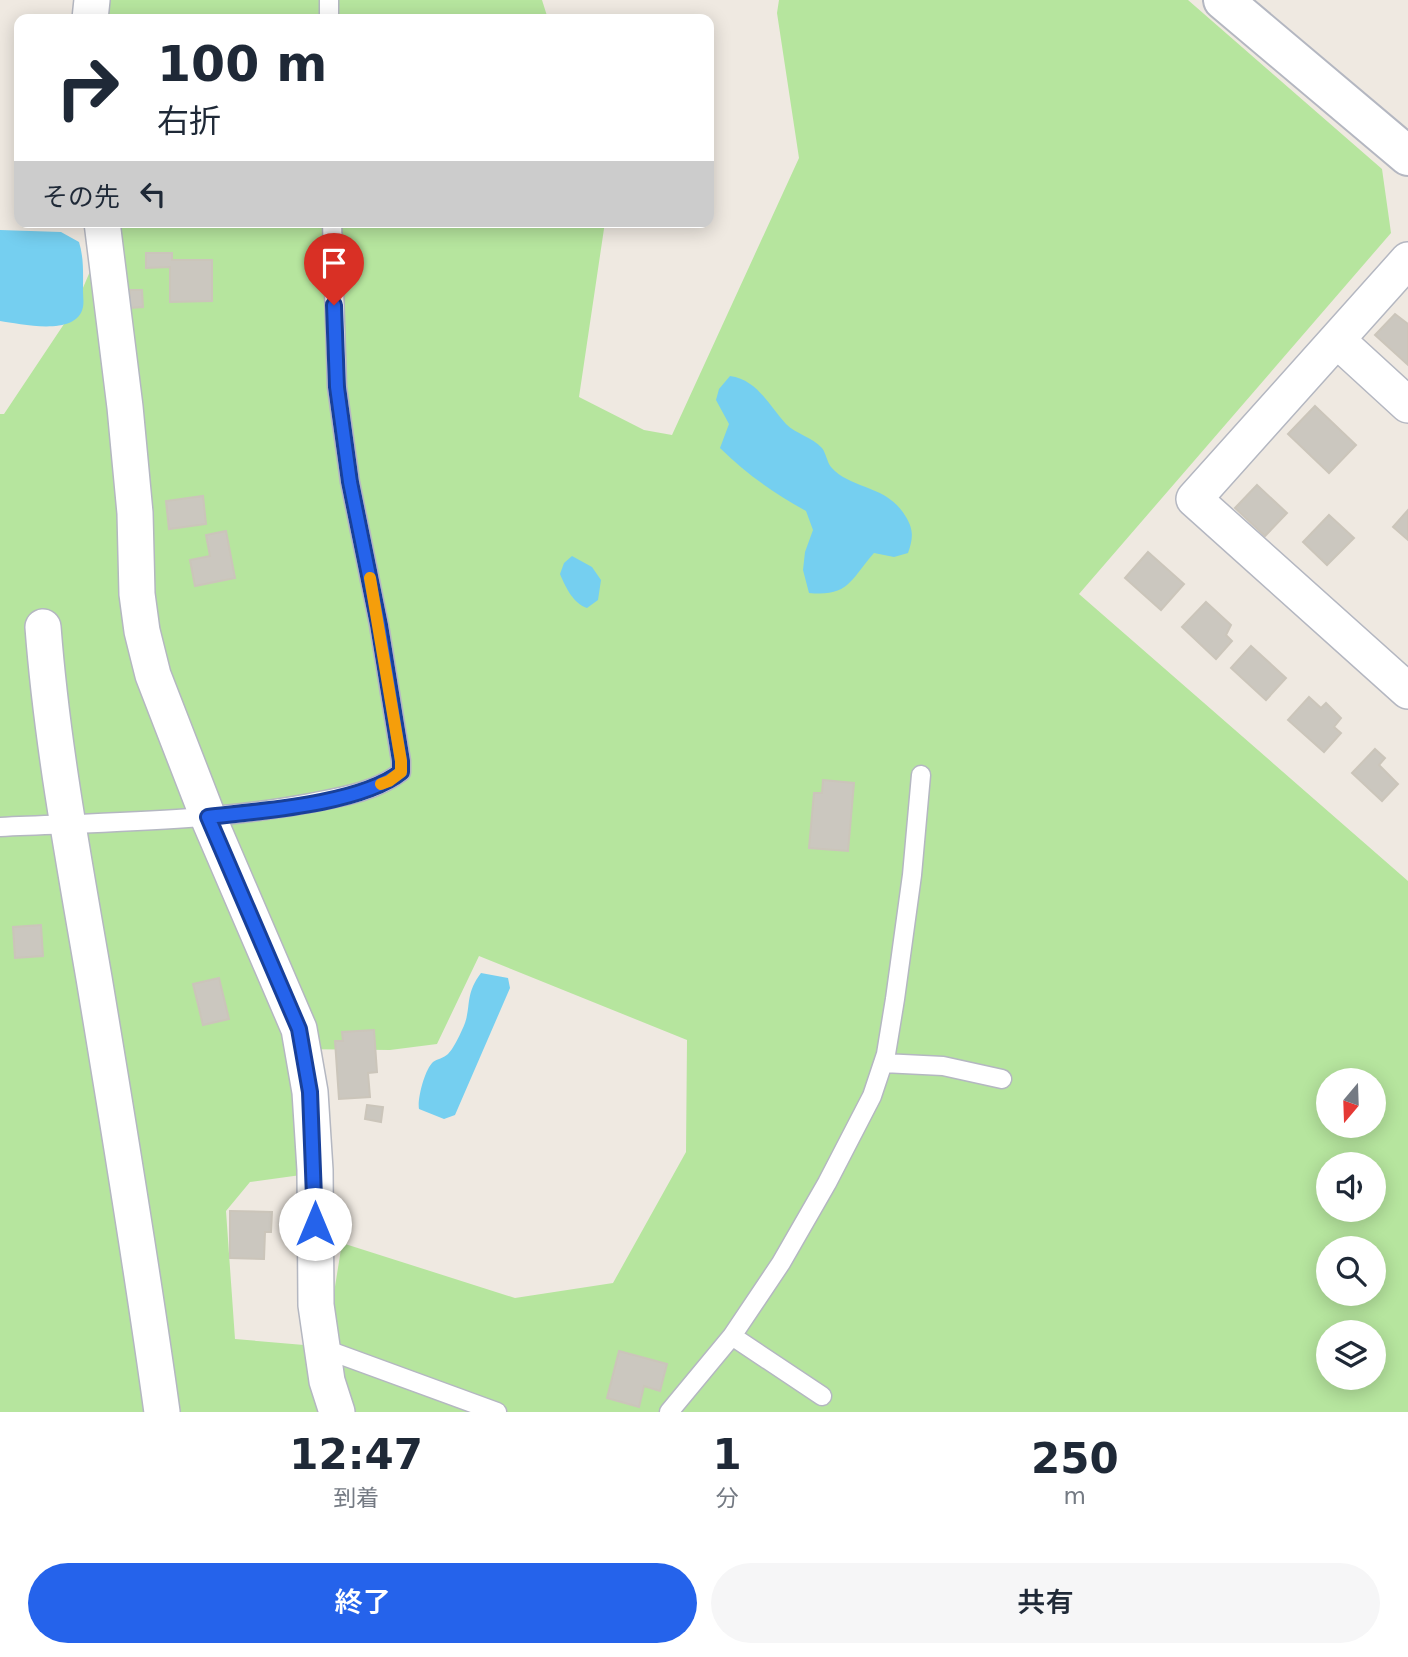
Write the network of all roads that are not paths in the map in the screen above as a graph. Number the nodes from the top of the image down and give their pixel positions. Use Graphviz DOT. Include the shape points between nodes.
graph roads {
  1 [pos="1223,0"];
  2 [pos="1408,156"];
  3 [pos="103,228"];
  4 [pos="332,228"];
  5 [pos="1408,260"];
  6 [pos="1337,340"];
  7 [pos="1408,405"];
  8 [pos="43,627"];
  9 [pos="1408,691"];
  10 [pos="921,775"];
  11 [pos="208,817"];
  12 [pos="68,824"];
  13 [pos="0,827"];
  14 [pos="883,1063"];
  15 [pos="1002,1079"];
  16 [pos="732,1336"];
  17 [pos="321,1348"];
  18 [pos="822,1396"];
  19 [pos="162,1412"];
  20 [pos="337,1412"];
  21 [pos="496,1412"];
  22 [pos="669,1412"];
  1 -- 2 [label="street"];
  3 -- 11 [label="street" via="125,407 142,631 153,675"];
  4 -- 11 [label="lane" via="337,387 401,772 353,794"];
  5 -- 6 [label="street"];
  6 -- 7 [label="street"];
  6 -- 9 [label="street" via="1194,499"];
  8 -- 12 [label="street"];
  10 -- 14 [label="lane" via="908,902"];
  11 -- 12 [label="lane"];
  11 -- 17 [label="street" via="299,1029 310,1092"];
  12 -- 13 [label="lane"];
  12 -- 19 [label="street"];
  14 -- 15 [label="lane" via="943,1066"];
  14 -- 16 [label="lane" via="872,1096 827,1183"];
  16 -- 18 [label="lane"];
  16 -- 22 [label="lane"];
  17 -- 20 [label="street"];
  17 -- 21 [label="lane"];
}
